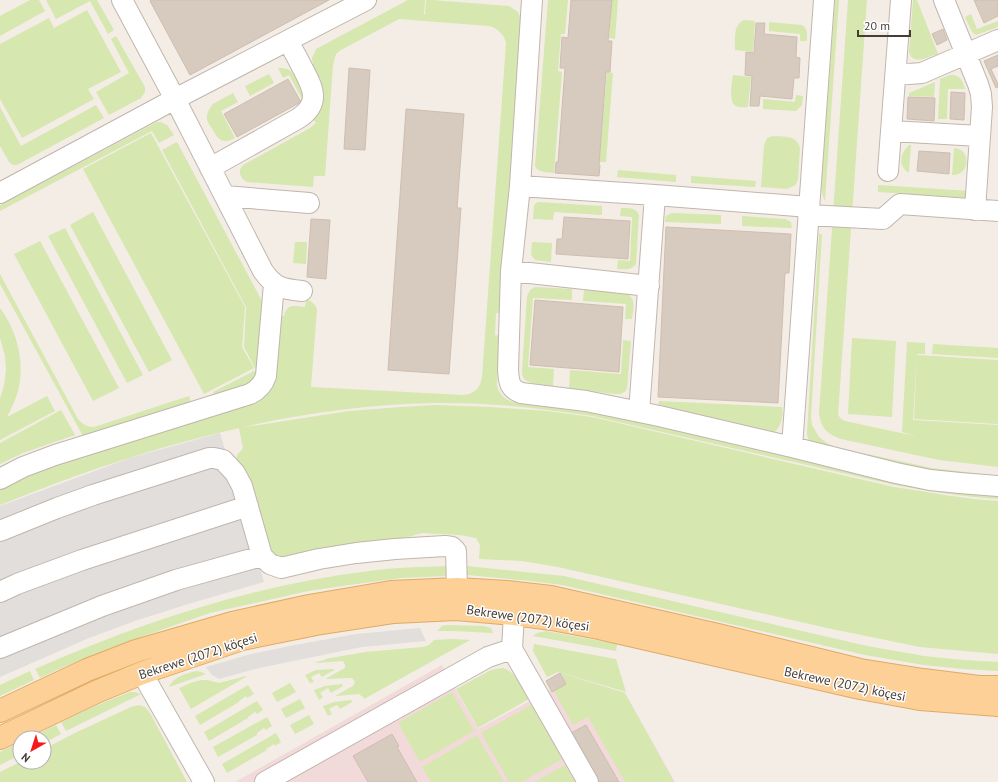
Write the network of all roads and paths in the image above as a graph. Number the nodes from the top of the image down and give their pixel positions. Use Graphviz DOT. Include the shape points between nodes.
graph roads {
  1 [pos="122,0"];
  2 [pos="366,0"];
  3 [pos="532,0"];
  4 [pos="824,0"];
  5 [pos="901,0"];
  6 [pos="944,0"];
  7 [pos="998,40"];
  8 [pos="288,41"];
  9 [pos="966,54"];
  10 [pos="896,72"];
  11 [pos="175,99"];
  12 [pos="990,104"];
  13 [pos="892,131"];
  14 [pos="980,136"];
  15 [pos="210,168"];
  16 [pos="888,171"];
  17 [pos="3,185"];
  18 [pos="520,186"];
  19 [pos="655,195"];
  20 [pos="225,196"];
  21 [pos="309,203"];
  22 [pos="975,210"];
  23 [pos="808,211"];
  24 [pos="998,211"];
  25 [pos="512,271"];
  26 [pos="274,284"];
  27 [pos="649,286"];
  28 [pos="302,291"];
  29 [pos="639,412"];
  30 [pos="792,447"];
  31 [pos="0,479"];
  32 [pos="998,486"];
  33 [pos="248,506"];
  34 [pos="0,531"];
  35 [pos="262,556"];
  36 [pos="457,589"];
  37 [pos="0,592"];
  38 [pos="514,614"];
  39 [pos="0,648"];
  40 [pos="512,649"];
  41 [pos="142,673"];
  42 [pos="998,688"];
  43 [pos="998,705"];
  44 [pos="0,711"];
  45 [pos="0,738"];
  46 [pos="204,782"];
  47 [pos="265,782"];
  48 [pos="588,782"];
  1 -- 11 [label="lane"];
  2 -- 8 [label="lane"];
  3 -- 18 [label="lane"];
  4 -- 23 [label="lane"];
  5 -- 10 [label="lane"];
  6 -- 9 [label="lane"];
  7 -- 9 [label="lane"];
  8 -- 11 [label="lane"];
  8 -- 15 [label="lane" via="314,93 309,109 299,118"];
  9 -- 10 [label="lane" via="922,73"];
  9 -- 12 [label="lane" via="981,94"];
  10 -- 13 [label="lane"];
  11 -- 15 [label="lane"];
  11 -- 17 [label="lane"];
  12 -- 14 [label="lane"];
  13 -- 14 [label="lane"];
  13 -- 16 [label="lane"];
  14 -- 22 [label="lane"];
  15 -- 20 [label="lane"];
  18 -- 19 [label="lane"];
  18 -- 25 [label="lane"];
  19 -- 23 [label="lane"];
  19 -- 27 [label="lane"];
  20 -- 21 [label="lane"];
  20 -- 26 [label="lane" via="263,271"];
  22 -- 23 [label="lane" via="900,204 883,219"];
  22 -- 24 [label="lane"];
  23 -- 30 [label="lane"];
  25 -- 27 [label="lane"];
  25 -- 29 [label="lane" via="508,370 510,386 521,393 586,401"];
  26 -- 28 [label="lane"];
  26 -- 31 [label="lane" via="266,376 256,391 55,455"];
  27 -- 29 [label="lane"];
  29 -- 30 [label="lane"];
  30 -- 32 [label="lane" via="930,480"];
  33 -- 34 [label="lane" via="235,473 223,460 209,458 93,495"];
  33 -- 35 [label="lane"];
  33 -- 37 [label="lane" via="82,560"];
  35 -- 36 [label="lane" via="270,564 281,568 356,553 452,547 456,551"];
  35 -- 39 [label="lane" via="176,580 108,604"];
  36 -- 42 [label="main road, Bekrewe (2072) köçesi" via="551,597 860,670"];
  36 -- 44 [label="main road, Bekrewe (2072) köçesi" via="391,592 232,623 136,651 87,670"];
  38 -- 40 [label="lane"];
  38 -- 41 [label="main road, Bekrewe (2072) köçesi" via="456,609 394,612 324,623 242,639"];
  38 -- 43 [label="main road, Bekrewe (2072) köçesi" via="599,628 860,688 920,699"];
  40 -- 47 [label="lane" via="488,657"];
  40 -- 48 [label="lane"];
  41 -- 45 [label="main road, Bekrewe (2072) köçesi"];
  41 -- 46 [label="lane"];
}
